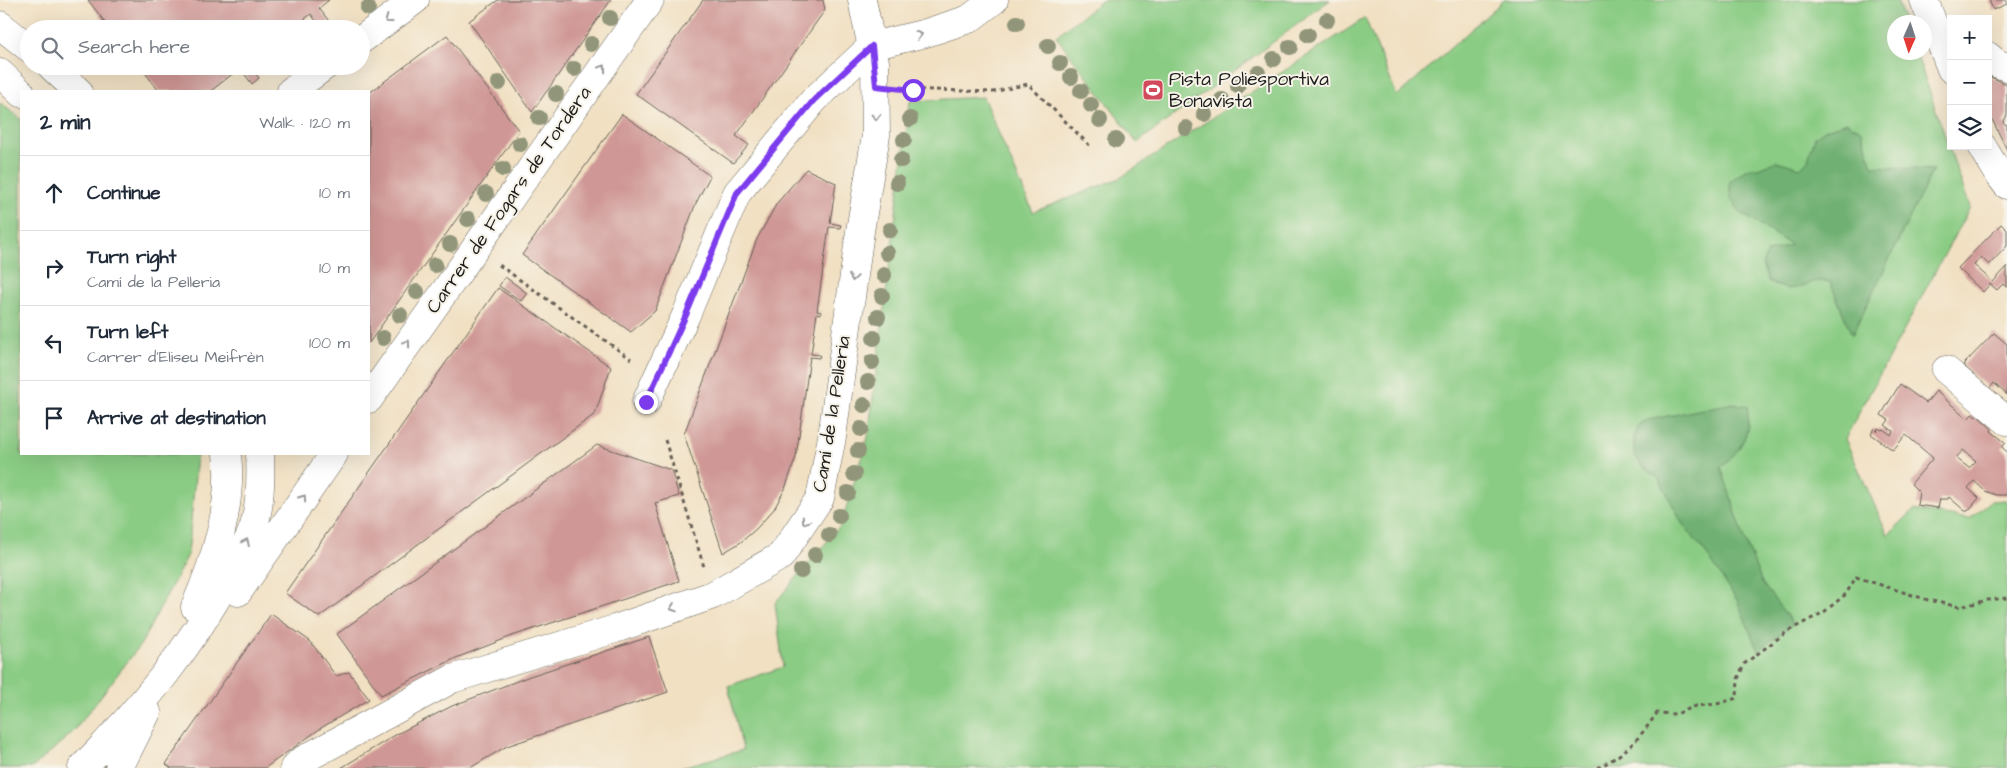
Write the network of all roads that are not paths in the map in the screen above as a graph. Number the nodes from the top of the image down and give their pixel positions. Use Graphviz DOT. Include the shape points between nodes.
graph roads {
  1 [pos="415,0"];
  2 [pos="650,0"];
  3 [pos="862,0"];
  4 [pos="994,0"];
  5 [pos="1925,2"];
  6 [pos="1947,21"];
  7 [pos="0,25"];
  8 [pos="370,33"];
  9 [pos="20,41"];
  10 [pos="872,46"];
  11 [pos="1948,60"];
  12 [pos="1992,60"];
  13 [pos="2007,67"];
  14 [pos="0,73"];
  15 [pos="61,75"];
  16 [pos="313,75"];
  17 [pos="77,90"];
  18 [pos="292,90"];
  19 [pos="20,92"];
  20 [pos="1984,150"];
  21 [pos="2007,185"];
  22 [pos="1946,370"];
  23 [pos="372,391"];
  24 [pos="646,402"];
  25 [pos="2007,421"];
  26 [pos="227,455"];
  27 [pos="260,455"];
  28 [pos="333,455"];
  29 [pos="166,673"];
  30 [pos="82,768"];
  31 [pos="119,768"];
  32 [pos="294,768"];
  1 -- 8 [label="street, one-way"];
  23 -- 2 [label="street, Carrer de Fogars de Tordera, one-way"];
  3 -- 10 [label="street, Camí de la Pelleria"];
  10 -- 4 [label="street, one-way" via="969,18"];
  5 -- 6 [label="street"];
  5 -- 11 [label="street"];
  7 -- 9 [label="street"];
  10 -- 24 [label="street" via="814,100 737,193"];
  10 -- 32 [label="street, Camí de la Pelleria, one-way" via="876,135 832,437 820,498 781,556 712,595 615,629 452,679"];
  12 -- 13 [label="street"];
  14 -- 19 [label="street"];
  15 -- 17 [label="street"];
  16 -- 18 [label="street"];
  20 -- 21 [label="street"];
  22 -- 25 [label="street"];
  26 -- 29 [label="street" via="225,505 208,578"];
  29 -- 27 [label="street, one-way" via="212,609 253,529 259,498"];
  29 -- 28 [label="street, one-way" via="210,632"];
  29 -- 30 [label="street" via="122,727"];
  29 -- 31 [label="street"];
}
